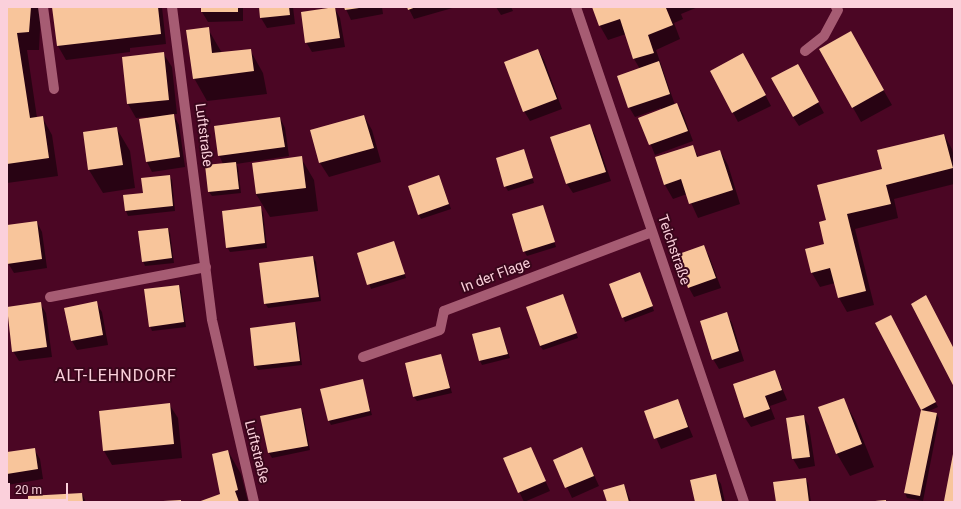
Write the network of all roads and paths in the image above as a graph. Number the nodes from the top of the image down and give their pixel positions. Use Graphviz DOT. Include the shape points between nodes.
graph roads {
  1 [pos="43,7"];
  2 [pos="172,7"];
  3 [pos="576,7"];
  4 [pos="836,7"];
  5 [pos="805,51"];
  6 [pos="54,89"];
  7 [pos="652,232"];
  8 [pos="206,267"];
  9 [pos="50,297"];
  10 [pos="362,357"];
  11 [pos="254,502"];
  12 [pos="744,502"];
  1 -- 6 [label="street"];
  2 -- 8 [label="street, Luftstraße"];
  3 -- 7 [label="street, Teichstraße"];
  4 -- 5 [label="street" via="838,10 824,36"];
  7 -- 10 [label="street, In der Flage" via="444,311 440,330"];
  7 -- 12 [label="street, Teichstraße"];
  8 -- 9 [label="street"];
  8 -- 11 [label="street, Luftstraße" via="219,357"];
}
